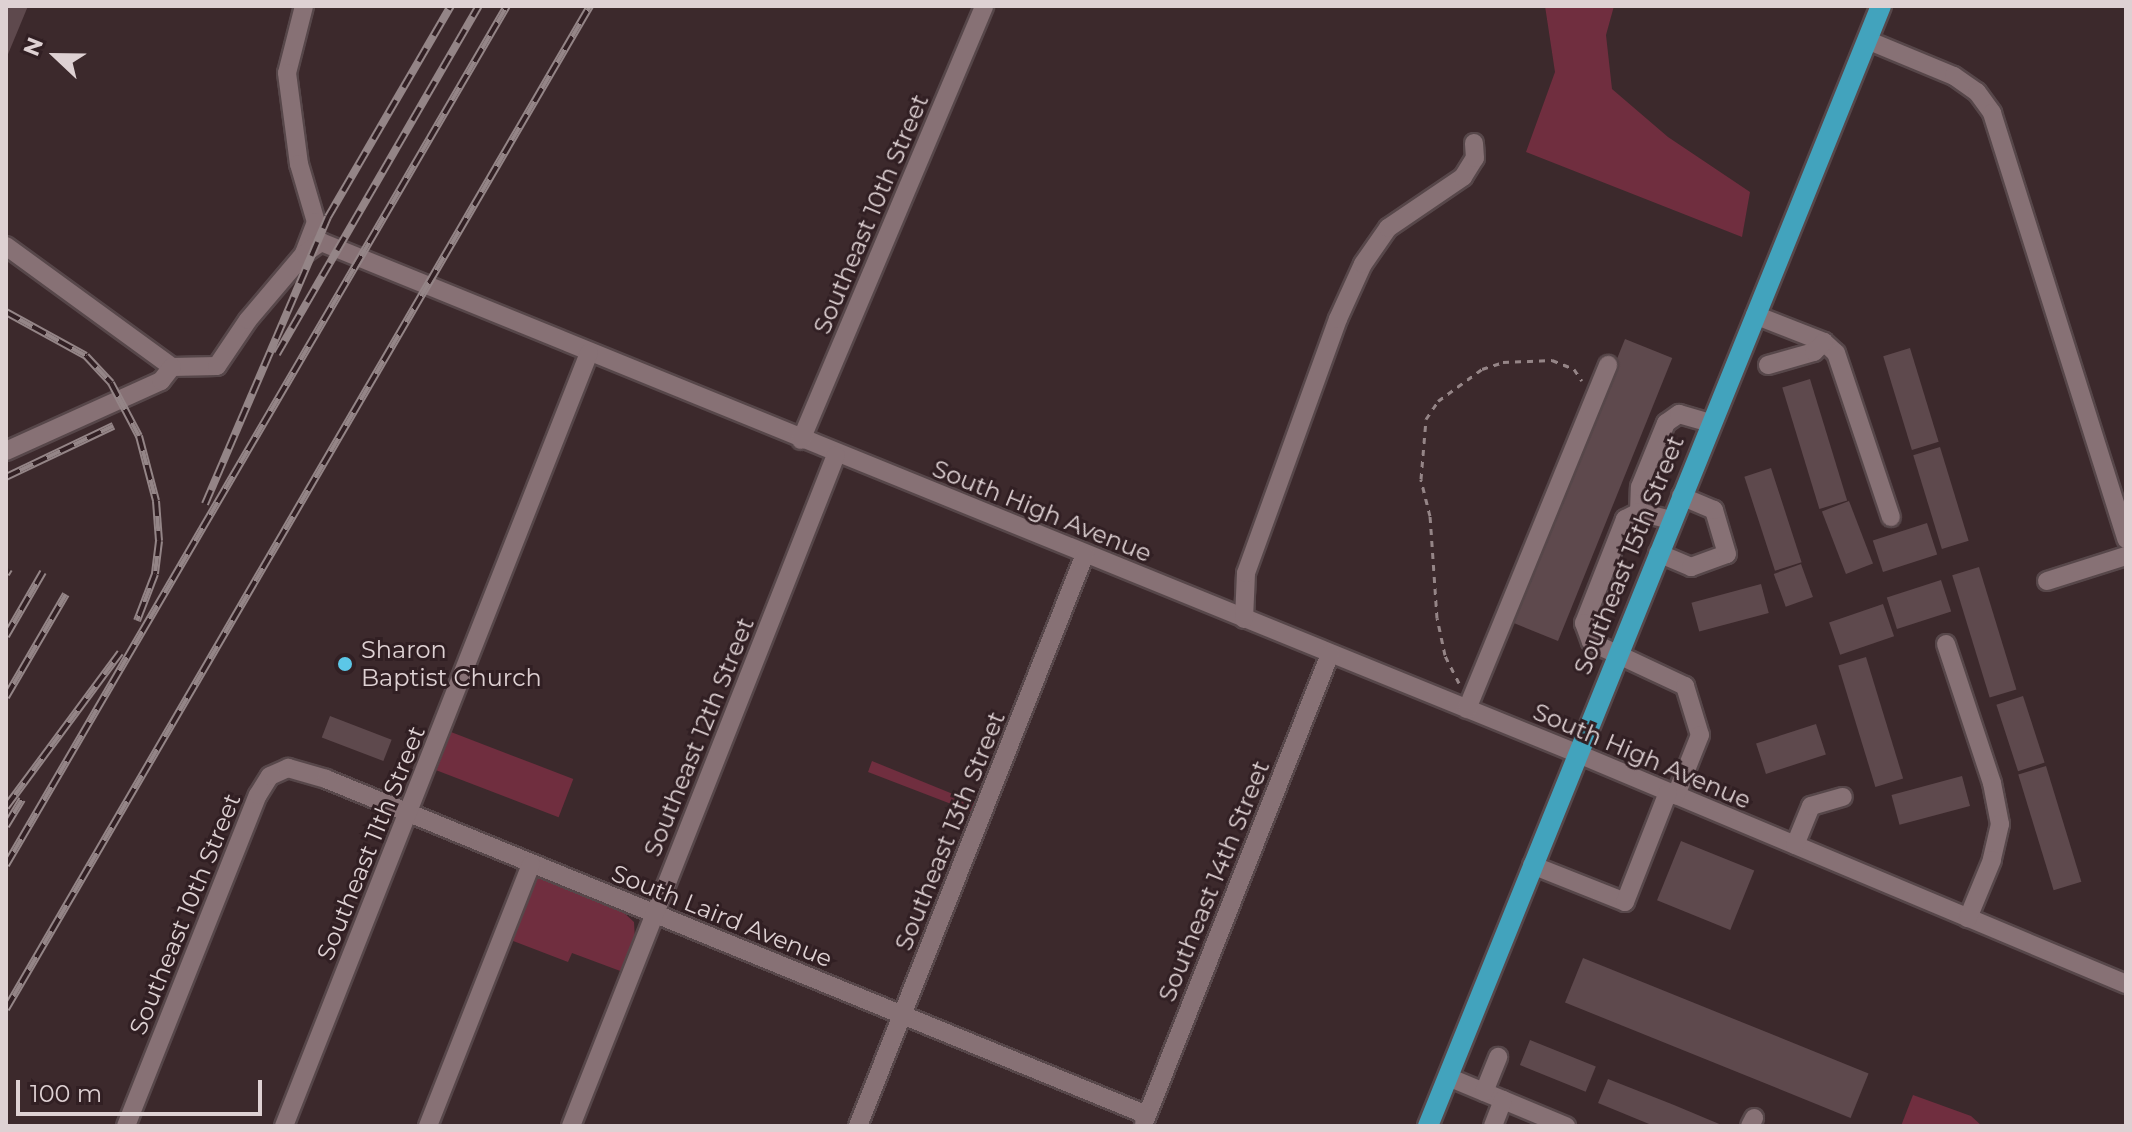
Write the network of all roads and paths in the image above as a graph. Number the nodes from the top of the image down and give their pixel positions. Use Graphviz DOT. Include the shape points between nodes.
graph roads {
  1 [pos="304,6"];
  2 [pos="984,6"];
  3 [pos="1881,6"];
  4 [pos="1867,40"];
  5 [pos="1474,143"];
  6 [pos="6,246"];
  7 [pos="304,254"];
  8 [pos="1755,315"];
  9 [pos="1824,342"];
  10 [pos="589,353"];
  11 [pos="1608,365"];
  12 [pos="1768,365"];
  13 [pos="172,367"];
  14 [pos="1588,390"];
  15 [pos="1711,423"];
  16 [pos="801,440"];
  17 [pos="6,451"];
  18 [pos="836,455"];
  19 [pos="1681,496"];
  20 [pos="1639,512"];
  21 [pos="1891,517"];
  22 [pos="1671,520"];
  23 [pos="2126,539"];
  24 [pos="1658,553"];
  25 [pos="1085,554"];
  26 [pos="2126,556"];
  27 [pos="2047,581"];
  28 [pos="1244,619"];
  29 [pos="1946,644"];
  30 [pos="1330,654"];
  31 [pos="1616,656"];
  32 [pos="1470,704"];
  33 [pos="1576,753"];
  34 [pos="278,770"];
  35 [pos="1672,794"];
  36 [pos="1843,797"];
  37 [pos="409,814"];
  38 [pos="1795,845"];
  39 [pos="531,865"];
  40 [pos="1532,865"];
  41 [pos="655,915"];
  42 [pos="1968,918"];
  43 [pos="2126,984"];
  44 [pos="902,1016"];
  45 [pos="1498,1057"];
  46 [pos="1448,1077"];
  47 [pos="1484,1092"];
  48 [pos="1503,1100"];
  49 [pos="1145,1120"];
  50 [pos="126,1126"];
  51 [pos="284,1126"];
  52 [pos="428,1126"];
  53 [pos="571,1126"];
  54 [pos="858,1126"];
  55 [pos="1428,1126"];
  56 [pos="1493,1126"];
  57 [pos="1566,1126"];
  1 -- 7 [label="street" via="287,73 299,164 316,222"];
  2 -- 16 [label="street, Southeast 10th Street"];
  3 -- 4 [label="main road, Southeast 15th Street"];
  4 -- 8 [label="main road, Southeast 15th Street"];
  4 -- 23 [label="street" via="1954,76 1992,113"];
  5 -- 28 [label="street" via="1475,158 1463,177 1388,228 1363,264 1246,573"];
  6 -- 13 [label="street"];
  7 -- 10 [label="street, South High Avenue" via="321,242"];
  7 -- 13 [label="street" via="217,366"];
  8 -- 9 [label="street"];
  8 -- 15 [label="main road, Southeast 15th Street"];
  9 -- 12 [label="street" via="1814,352"];
  9 -- 21 [label="street" via="1844,368"];
  10 -- 16 [label="street, South High Avenue"];
  10 -- 37 [label="street, Southeast 11th Street"];
  11 -- 32 [label="street"];
  13 -- 17 [label="street" via="161,381"];
  14 -- 32 [label="path" via="1574,369 1526,357 1482,369 1438,401 1426,419 1421,479 1430,516 1437,618 1445,655"];
  15 -- 19 [label="main road, Southeast 15th Street"];
  15 -- 20 [label="street" via="1679,414 1666,423 1640,487"];
  16 -- 18 [label="street, South High Avenue"];
  18 -- 25 [label="street, South High Avenue"];
  18 -- 41 [label="street, Southeast 12th Street"];
  19 -- 22 [label="main road, Southeast 15th Street"];
  19 -- 24 [label="street" via="1714,510 1727,554 1691,567"];
  20 -- 22 [label="street"];
  20 -- 31 [label="street" via="1625,519 1584,623 1591,642"];
  22 -- 24 [label="main road, Southeast 15th Street"];
  24 -- 31 [label="main road, Southeast 15th Street"];
  25 -- 28 [label="street, South High Avenue"];
  25 -- 44 [label="street, Southeast 13th Street"];
  26 -- 27 [label="street"];
  28 -- 30 [label="street, South High Avenue"];
  29 -- 42 [label="street" via="1992,783 2000,824"];
  30 -- 32 [label="street, South High Avenue"];
  30 -- 49 [label="street, Southeast 14th Street"];
  31 -- 33 [label="main road, Southeast 15th Street"];
  31 -- 35 [label="street" via="1685,686 1700,735"];
  32 -- 33 [label="street, South High Avenue"];
  33 -- 35 [label="street, South High Avenue"];
  33 -- 40 [label="main road, Southeast 15th Street"];
  34 -- 37 [label="street, South Laird Avenue" via="302,771"];
  34 -- 50 [label="street, Southeast 10th Street" via="258,795"];
  35 -- 38 [label="street, South High Avenue"];
  35 -- 40 [label="street" via="1625,902"];
  36 -- 38 [label="street" via="1811,806"];
  37 -- 39 [label="street, South Laird Avenue"];
  37 -- 51 [label="street, Southeast 11th Street"];
  38 -- 42 [label="street, South High Avenue"];
  39 -- 41 [label="street, South Laird Avenue"];
  39 -- 52 [label="street"];
  40 -- 46 [label="main road, Southeast 15th Street"];
  41 -- 44 [label="street, South Laird Avenue"];
  41 -- 53 [label="street, Southeast 12th Street"];
  42 -- 43 [label="street, South High Avenue"];
  44 -- 49 [label="street, South Laird Avenue"];
  44 -- 54 [label="street, Southeast 13th Street"];
  45 -- 47 [label="street"];
  46 -- 47 [label="street"];
  46 -- 55 [label="main road, Southeast 15th Street"];
  47 -- 48 [label="street"];
  48 -- 56 [label="street"];
  48 -- 57 [label="street"];
}
